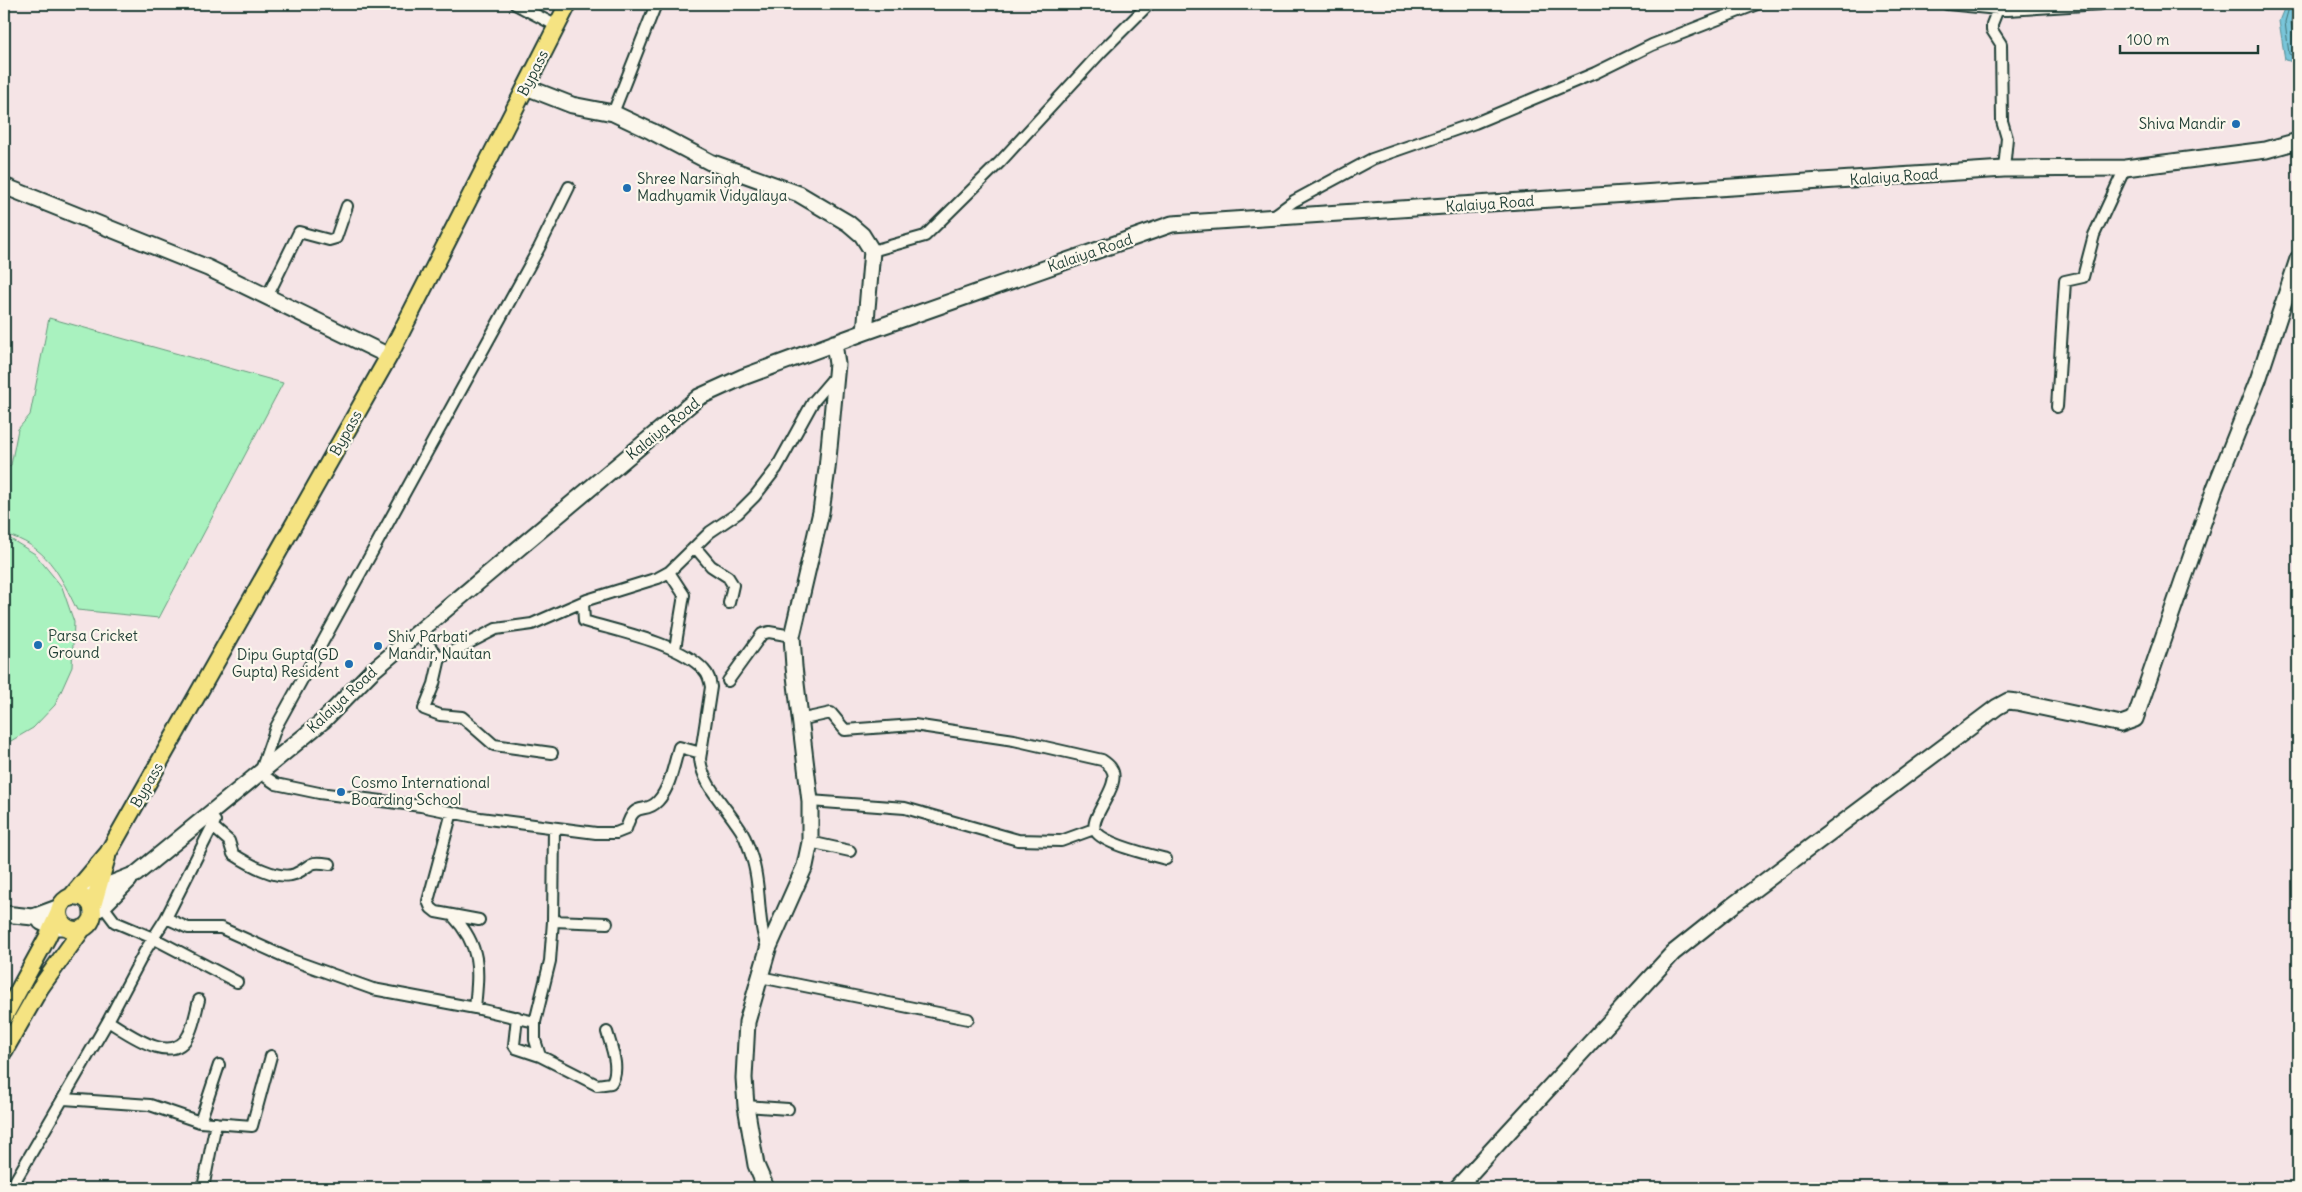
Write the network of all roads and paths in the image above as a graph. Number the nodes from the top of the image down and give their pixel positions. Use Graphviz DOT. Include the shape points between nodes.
graph roads {
  1 [pos="515,4"];
  2 [pos="568,4"];
  3 [pos="656,4"];
  4 [pos="1149,4"];
  5 [pos="1757,4"];
  6 [pos="1947,4"];
  7 [pos="2101,4"];
  8 [pos="2005,8"];
  9 [pos="557,26"];
  10 [pos="526,87"];
  11 [pos="612,114"];
  12 [pos="2298,141"];
  13 [pos="2125,168"];
  14 [pos="2004,169"];
  15 [pos="4,186"];
  16 [pos="569,187"];
  17 [pos="347,206"];
  18 [pos="1270,218"];
  19 [pos="872,251"];
  20 [pos="2298,259"];
  21 [pos="267,297"];
  22 [pos="865,332"];
  23 [pos="834,343"];
  24 [pos="389,356"];
  25 [pos="836,375"];
  26 [pos="2057,408"];
  27 [pos="695,547"];
  28 [pos="670,572"];
  29 [pos="583,603"];
  30 [pos="729,603"];
  31 [pos="418,633"];
  32 [pos="792,636"];
  33 [pos="675,649"];
  34 [pos="440,658"];
  35 [pos="728,681"];
  36 [pos="800,720"];
  37 [pos="552,753"];
  38 [pos="701,753"];
  39 [pos="260,773"];
  40 [pos="810,801"];
  41 [pos="222,804"];
  42 [pos="452,812"];
  43 [pos="213,827"];
  44 [pos="554,828"];
  45 [pos="1094,829"];
  46 [pos="810,842"];
  47 [pos="850,851"];
  48 [pos="108,853"];
  49 [pos="1166,859"];
  50 [pos="330,864"];
  51 [pos="136,874"];
  52 [pos="99,888"];
  53 [pos="67,903"];
  54 [pos="96,909"];
  55 [pos="4,914"];
  56 [pos="453,916"];
  57 [pos="34,918"];
  58 [pos="166,918"];
  59 [pos="479,920"];
  60 [pos="553,921"];
  61 [pos="607,923"];
  62 [pos="60,927"];
  63 [pos="83,928"];
  64 [pos="152,938"];
  65 [pos="768,949"];
  66 [pos="760,977"];
  67 [pos="237,982"];
  68 [pos="199,1000"];
  69 [pos="475,1008"];
  70 [pos="4,1017"];
  71 [pos="517,1017"];
  72 [pos="968,1019"];
  73 [pos="108,1021"];
  74 [pos="535,1022"];
  75 [pos="607,1032"];
  76 [pos="4,1051"];
  77 [pos="271,1056"];
  78 [pos="540,1056"];
  79 [pos="219,1066"];
  80 [pos="64,1099"];
  81 [pos="746,1106"];
  82 [pos="788,1109"];
  83 [pos="200,1122"];
  84 [pos="216,1124"];
  85 [pos="11,1188"];
  86 [pos="203,1188"];
  87 [pos="766,1188"];
  88 [pos="1457,1188"];
  1 -- 9 [label="street"];
  2 -- 9 [label="main road, Bypass"];
  3 -- 11 [label="street"];
  4 -- 19 [label="street" via="1000,162 925,236"];
  5 -- 18 [label="street" via="1652,45 1595,73 1475,123 1372,159 1294,200"];
  6 -- 8 [label="street"];
  7 -- 8 [label="street"];
  8 -- 14 [label="street" via="1992,24 2001,44 2002,121 2007,138"];
  9 -- 10 [label="main road, Bypass"];
  10 -- 11 [label="main road" via="572,105"];
  10 -- 24 [label="main road, Bypass"];
  11 -- 19 [label="main road" via="710,162 799,194 848,223 862,235"];
  12 -- 13 [label="main road, Kalaiya Road" via="2266,150"];
  13 -- 14 [label="main road, Kalaiya Road"];
  13 -- 26 [label="street" via="2094,235 2083,278 2064,281"];
  14 -- 18 [label="main road, Kalaiya Road"];
  15 -- 21 [label="main road" via="208,268"];
  16 -- 39 [label="street" via="539,248 276,727"];
  17 -- 21 [label="street" via="336,238 329,240 299,232"];
  18 -- 22 [label="main road, Kalaiya Road" via="1172,224"];
  19 -- 22 [label="main road"];
  20 -- 88 [label="main road" via="2258,380 2215,488 2135,719 2121,724 2008,701 1998,707 1673,954"];
  21 -- 24 [label="main road"];
  22 -- 23 [label="main road, Kalaiya Road"];
  23 -- 25 [label="main road"];
  23 -- 31 [label="main road, Kalaiya Road" via="699,398"];
  24 -- 48 [label="main road, Bypass"];
  25 -- 27 [label="street" via="813,402 776,469 755,496"];
  25 -- 32 [label="main road" via="821,512"];
  27 -- 28 [label="street"];
  27 -- 30 [label="street" via="710,566 728,577 733,585"];
  28 -- 29 [label="street"];
  28 -- 33 [label="street" via="684,595"];
  29 -- 33 [label="street" via="584,621"];
  29 -- 34 [label="street" via="532,624 496,629"];
  31 -- 34 [label="street"];
  31 -- 39 [label="main road, Kalaiya Road" via="371,672 323,721"];
  32 -- 35 [label="street" via="762,634"];
  32 -- 36 [label="main road"];
  33 -- 38 [label="street" via="705,670 709,677 711,688"];
  34 -- 37 [label="street" via="424,709 440,715 462,717 494,745"];
  36 -- 40 [label="main road"];
  36 -- 45 [label="street" via="831,714 845,730 914,725 1023,742 1102,760 1112,768 1114,776"];
  38 -- 44 [label="street" via="679,747 662,796 656,804 635,810 622,832 596,833"];
  38 -- 65 [label="street" via="705,780 738,824 752,857"];
  39 -- 41 [label="main road, Kalaiya Road"];
  39 -- 42 [label="street" via="276,784 319,793"];
  40 -- 45 [label="street" via="905,808 1018,840 1060,841"];
  40 -- 46 [label="main road"];
  41 -- 43 [label="street"];
  41 -- 51 [label="main road, Kalaiya Road"];
  42 -- 44 [label="street"];
  42 -- 56 [label="street" via="428,901 436,912"];
  43 -- 50 [label="street" via="229,841 233,854 257,868 286,875 294,874 311,863"];
  43 -- 58 [label="street"];
  44 -- 60 [label="street"];
  45 -- 49 [label="street" via="1097,834 1128,848"];
  46 -- 47 [label="street"];
  46 -- 65 [label="main road" via="805,866"];
  48 -- 52 [label="main road"];
  48 -- 53 [label="main road"];
  51 -- 52 [label="main road, Kalaiya Road"];
  51 -- 54 [label="main road"];
  52 -- 53 [label="main road, Kalaiya Road"];
  52 -- 54 [label="main road"];
  53 -- 54 [label="main road" via="86,900"];
  53 -- 57 [label="main road, Kalaiya Road"];
  53 -- 62 [label="main road"];
  54 -- 63 [label="main road"];
  54 -- 64 [label="street" via="115,922"];
  55 -- 57 [label="main road"];
  56 -- 59 [label="street"];
  56 -- 69 [label="street" via="474,945 478,977"];
  57 -- 62 [label="main road"];
  58 -- 64 [label="street"];
  58 -- 69 [label="street" via="188,928 221,928 292,960 373,989"];
  60 -- 61 [label="street"];
  60 -- 74 [label="street" via="550,961"];
  62 -- 63 [label="main road"];
  62 -- 70 [label="main road"];
  63 -- 76 [label="main road" via="40,988"];
  64 -- 67 [label="street"];
  64 -- 73 [label="street"];
  65 -- 66 [label="main road"];
  66 -- 72 [label="street"];
  66 -- 81 [label="main road" via="747,1022"];
  68 -- 73 [label="street" via="189,1035 181,1045 152,1048"];
  69 -- 71 [label="street"];
  71 -- 74 [label="street"];
  71 -- 78 [label="street" via="514,1045"];
  73 -- 80 [label="street"];
  74 -- 78 [label="street" via="535,1040"];
  75 -- 78 [label="street" via="615,1074 611,1083 597,1085"];
  77 -- 84 [label="street" via="252,1126"];
  79 -- 83 [label="street"];
  80 -- 83 [label="street" via="150,1105"];
  80 -- 85 [label="street"];
  81 -- 82 [label="street"];
  81 -- 87 [label="main road" via="756,1166"];
  83 -- 84 [label="street"];
  84 -- 86 [label="street"];
}
